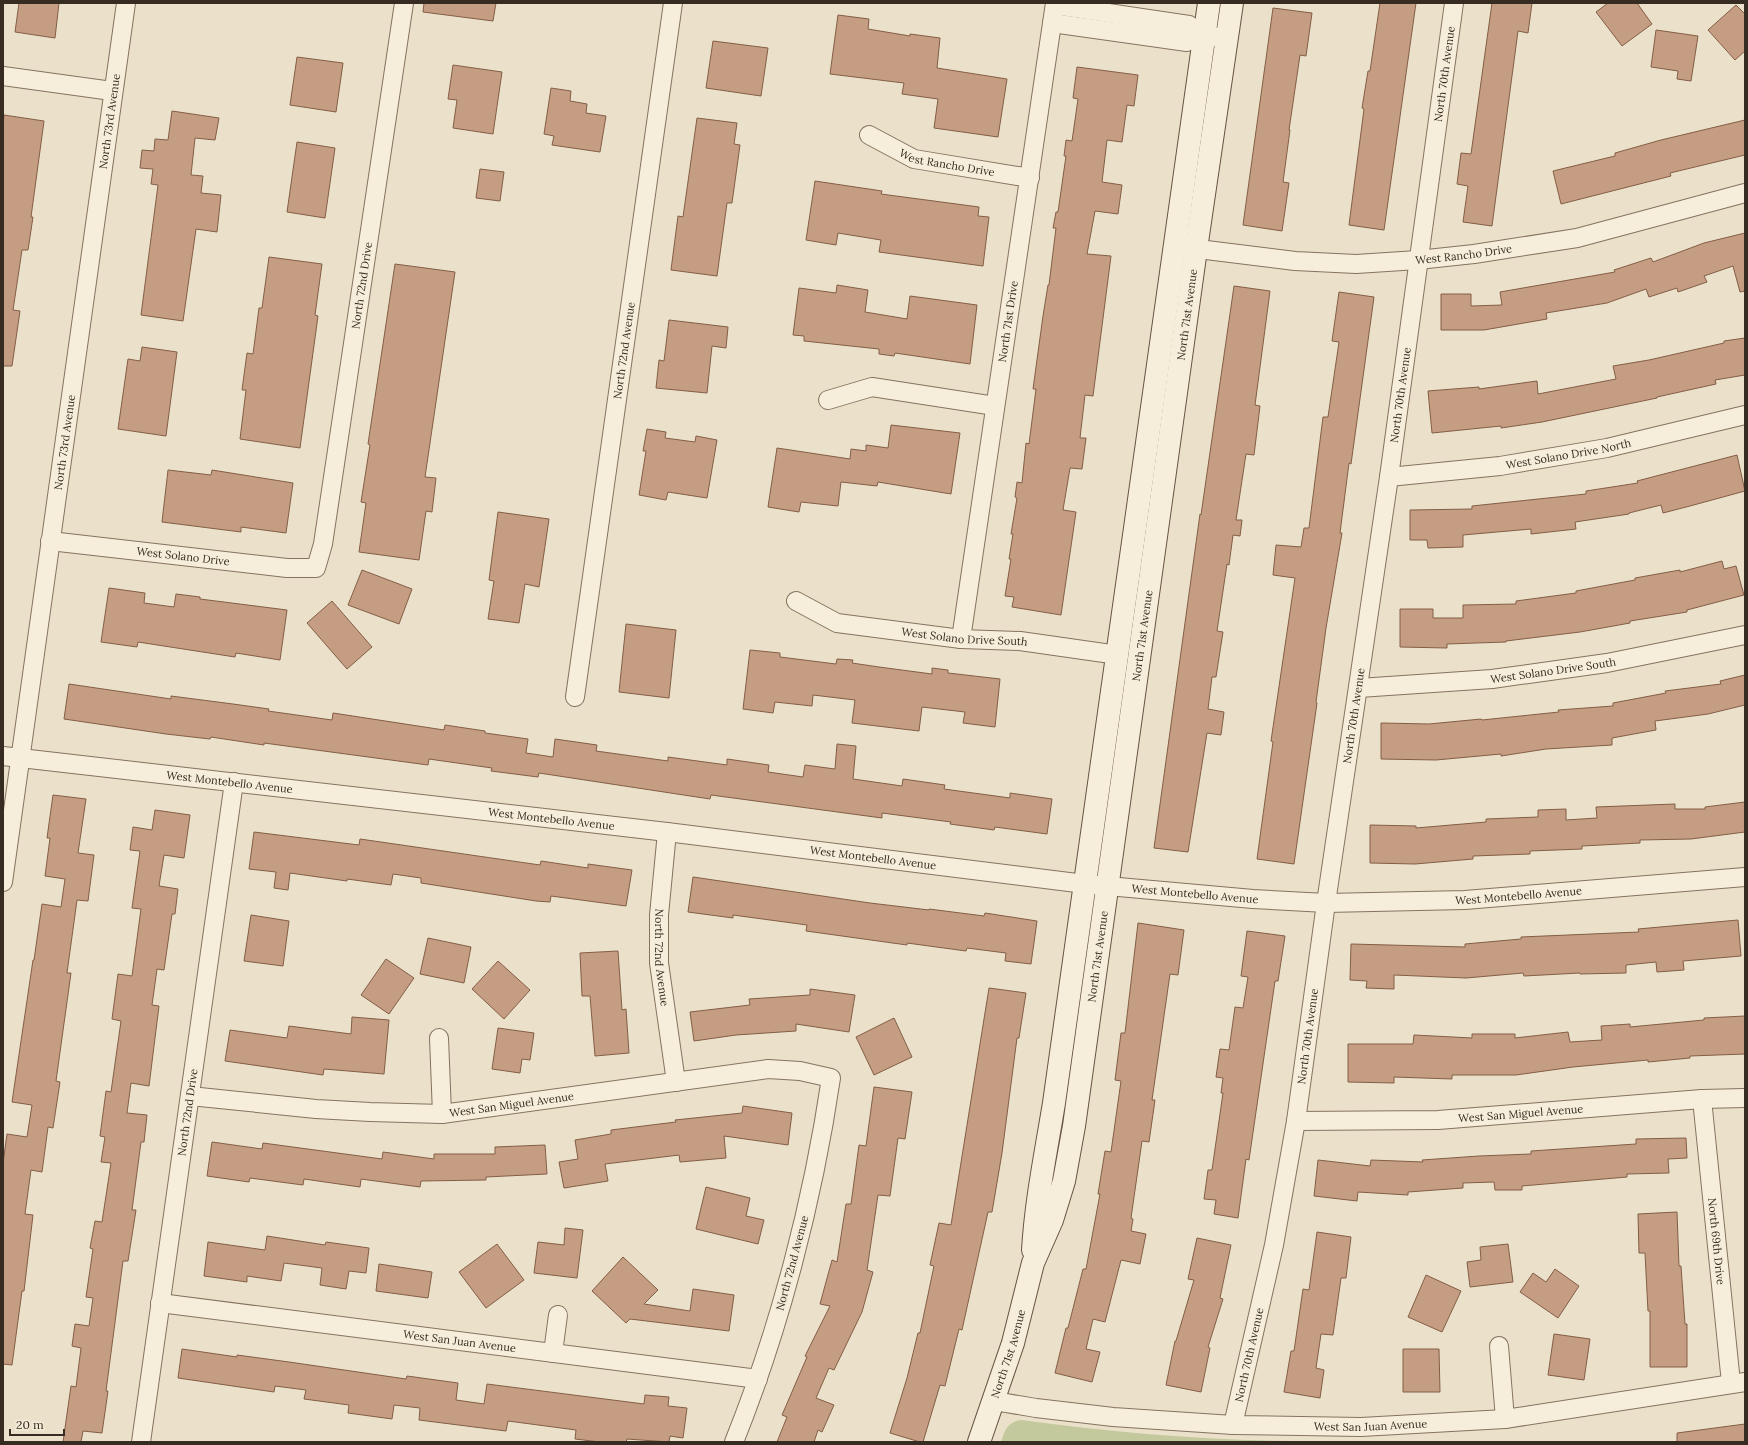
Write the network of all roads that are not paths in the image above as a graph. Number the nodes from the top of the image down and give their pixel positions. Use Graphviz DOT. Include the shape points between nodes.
graph roads {
  1 [pos="126,3"];
  2 [pos="404,3"];
  3 [pos="673,3"];
  4 [pos="1209,3"];
  5 [pos="1232,3"];
  6 [pos="1454,3"];
  7 [pos="1055,4"];
  8 [pos="1052,23"];
  9 [pos="1141,26"];
  10 [pos="1204,34"];
  11 [pos="1227,38"];
  12 [pos="3,76"];
  13 [pos="112,91"];
  14 [pos="869,135"];
  15 [pos="1030,178"];
  16 [pos="1745,193"];
  17 [pos="1186,248"];
  18 [pos="1418,260"];
  19 [pos="828,400"];
  20 [pos="995,406"];
  21 [pos="1745,415"];
  22 [pos="1389,477"];
  23 [pos="50,540"];
  24 [pos="316,568"];
  25 [pos="796,601"];
  26 [pos="1745,635"];
  27 [pos="961,640"];
  28 [pos="1118,655"];
  29 [pos="1139,658"];
  30 [pos="1359,688"];
  31 [pos="575,697"];
  32 [pos="3,756"];
  33 [pos="21,758"];
  34 [pos="234,782"];
  35 [pos="666,832"];
  36 [pos="1745,877"];
  37 [pos="3,882"];
  38 [pos="1085,884"];
  39 [pos="1106,886"];
  40 [pos="1326,903"];
  41 [pos="439,1038"];
  42 [pos="831,1078"];
  43 [pos="676,1082"];
  44 [pos="190,1096"];
  45 [pos="1745,1098"];
  46 [pos="1702,1099"];
  47 [pos="442,1114"];
  48 [pos="1296,1120"];
  49 [pos="1033,1263"];
  50 [pos="160,1302"];
  51 [pos="558,1315"];
  52 [pos="1499,1346"];
  53 [pos="553,1353"];
  54 [pos="758,1379"];
  55 [pos="1738,1382"];
  56 [pos="994,1401"];
  57 [pos="1505,1419"];
  58 [pos="1234,1425"];
  59 [pos="1361,1434"];
  60 [pos="141,1442"];
  61 [pos="734,1442"];
  62 [pos="979,1442"];
  1 -- 13 [label="street, North 73rd Avenue"];
  2 -- 24 [label="street, North 72nd Drive" via="323,544"];
  3 -- 31 [label="street, North 72nd Avenue"];
  4 -- 10 [label="street, North 71st Avenue"];
  5 -- 11 [label="street, North 71st Avenue"];
  6 -- 18 [label="street, North 70th Avenue"];
  7 -- 8 [label="street, North 71st Drive"];
  7 -- 9 [label="street"];
  8 -- 9 [label="street"];
  8 -- 15 [label="street, North 71st Drive"];
  9 -- 10 [label="street" via="1189,25"];
  10 -- 11 [label="street"];
  10 -- 17 [label="street, North 71st Avenue"];
  11 -- 17 [label="street, North 71st Avenue"];
  12 -- 13 [label="street"];
  13 -- 23 [label="street, North 73rd Avenue"];
  14 -- 15 [label="street, West Rancho Drive" via="914,160"];
  15 -- 20 [label="street, North 71st Drive"];
  16 -- 18 [label="street, West Rancho Drive" via="1577,238"];
  17 -- 18 [label="street, West Rancho Drive" via="1295,261 1356,264"];
  17 -- 28 [label="street, North 71st Avenue"];
  17 -- 29 [label="street, North 71st Avenue"];
  18 -- 22 [label="street, North 70th Avenue"];
  19 -- 20 [label="street" via="872,387"];
  20 -- 27 [label="street, North 71st Drive"];
  21 -- 22 [label="street, West Solano Drive North" via="1607,448 1500,466"];
  22 -- 30 [label="street, North 70th Avenue"];
  23 -- 24 [label="street, West Solano Drive" via="287,568"];
  23 -- 33 [label="street, North 73rd Avenue"];
  25 -- 27 [label="street, West Solano Drive South" via="837,623"];
  26 -- 30 [label="street, West Solano Drive South" via="1606,663 1492,680"];
  27 -- 28 [label="street, West Solano Drive South" via="1020,641"];
  28 -- 29 [label="street, West Solano Drive South"];
  28 -- 38 [label="street, North 71st Avenue"];
  29 -- 39 [label="street, North 71st Avenue"];
  30 -- 40 [label="street, North 70th Avenue"];
  32 -- 33 [label="street, West Montebello Avenue"];
  33 -- 34 [label="street, West Montebello Avenue"];
  33 -- 37 [label="street, North 73rd Avenue"];
  34 -- 35 [label="street, West Montebello Avenue"];
  34 -- 44 [label="street, North 72nd Drive"];
  35 -- 38 [label="street, West Montebello Avenue"];
  35 -- 43 [label="street, North 72nd Avenue" via="659,915 660,963"];
  36 -- 40 [label="street, West Montebello Avenue" via="1464,900"];
  38 -- 39 [label="street, West Montebello Avenue"];
  38 -- 49 [label="street, North 71st Avenue" via="1037,1204"];
  39 -- 40 [label="street, West Montebello Avenue"];
  39 -- 49 [label="street, North 71st Avenue" via="1074,1126 1064,1181 1052,1220"];
  40 -- 48 [label="street, North 70th Avenue"];
  41 -- 47 [label="street"];
  42 -- 43 [label="street, West San Miguel Avenue" via="800,1071 768,1069"];
  42 -- 54 [label="street, North 72nd Avenue" via="824,1125 804,1218"];
  43 -- 47 [label="street, West San Miguel Avenue"];
  44 -- 47 [label="street, West San Miguel Avenue" via="316,1108"];
  44 -- 50 [label="street, North 72nd Drive"];
  45 -- 46 [label="street, West San Miguel Avenue"];
  46 -- 48 [label="street, West San Miguel Avenue" via="1438,1120"];
  46 -- 55 [label="street, North 69th Drive"];
  48 -- 58 [label="street, North 70th Avenue" via="1274,1245"];
  49 -- 56 [label="street, North 71st Avenue" via="1013,1343"];
  50 -- 53 [label="street, West San Juan Avenue"];
  50 -- 60 [label="street, North 72nd Drive"];
  51 -- 53 [label="street"];
  52 -- 57 [label="street"];
  53 -- 54 [label="street, West San Juan Avenue"];
  54 -- 61 [label="street, North 72nd Avenue"];
  55 -- 57 [label="street, West San Juan Avenue"];
  56 -- 58 [label="street, West San Juan Avenue" via="1113,1417"];
  56 -- 62 [label="street, North 71st Avenue"];
  57 -- 59 [label="street, West San Juan Avenue"];
  58 -- 59 [label="street, West San Juan Avenue"];
}
